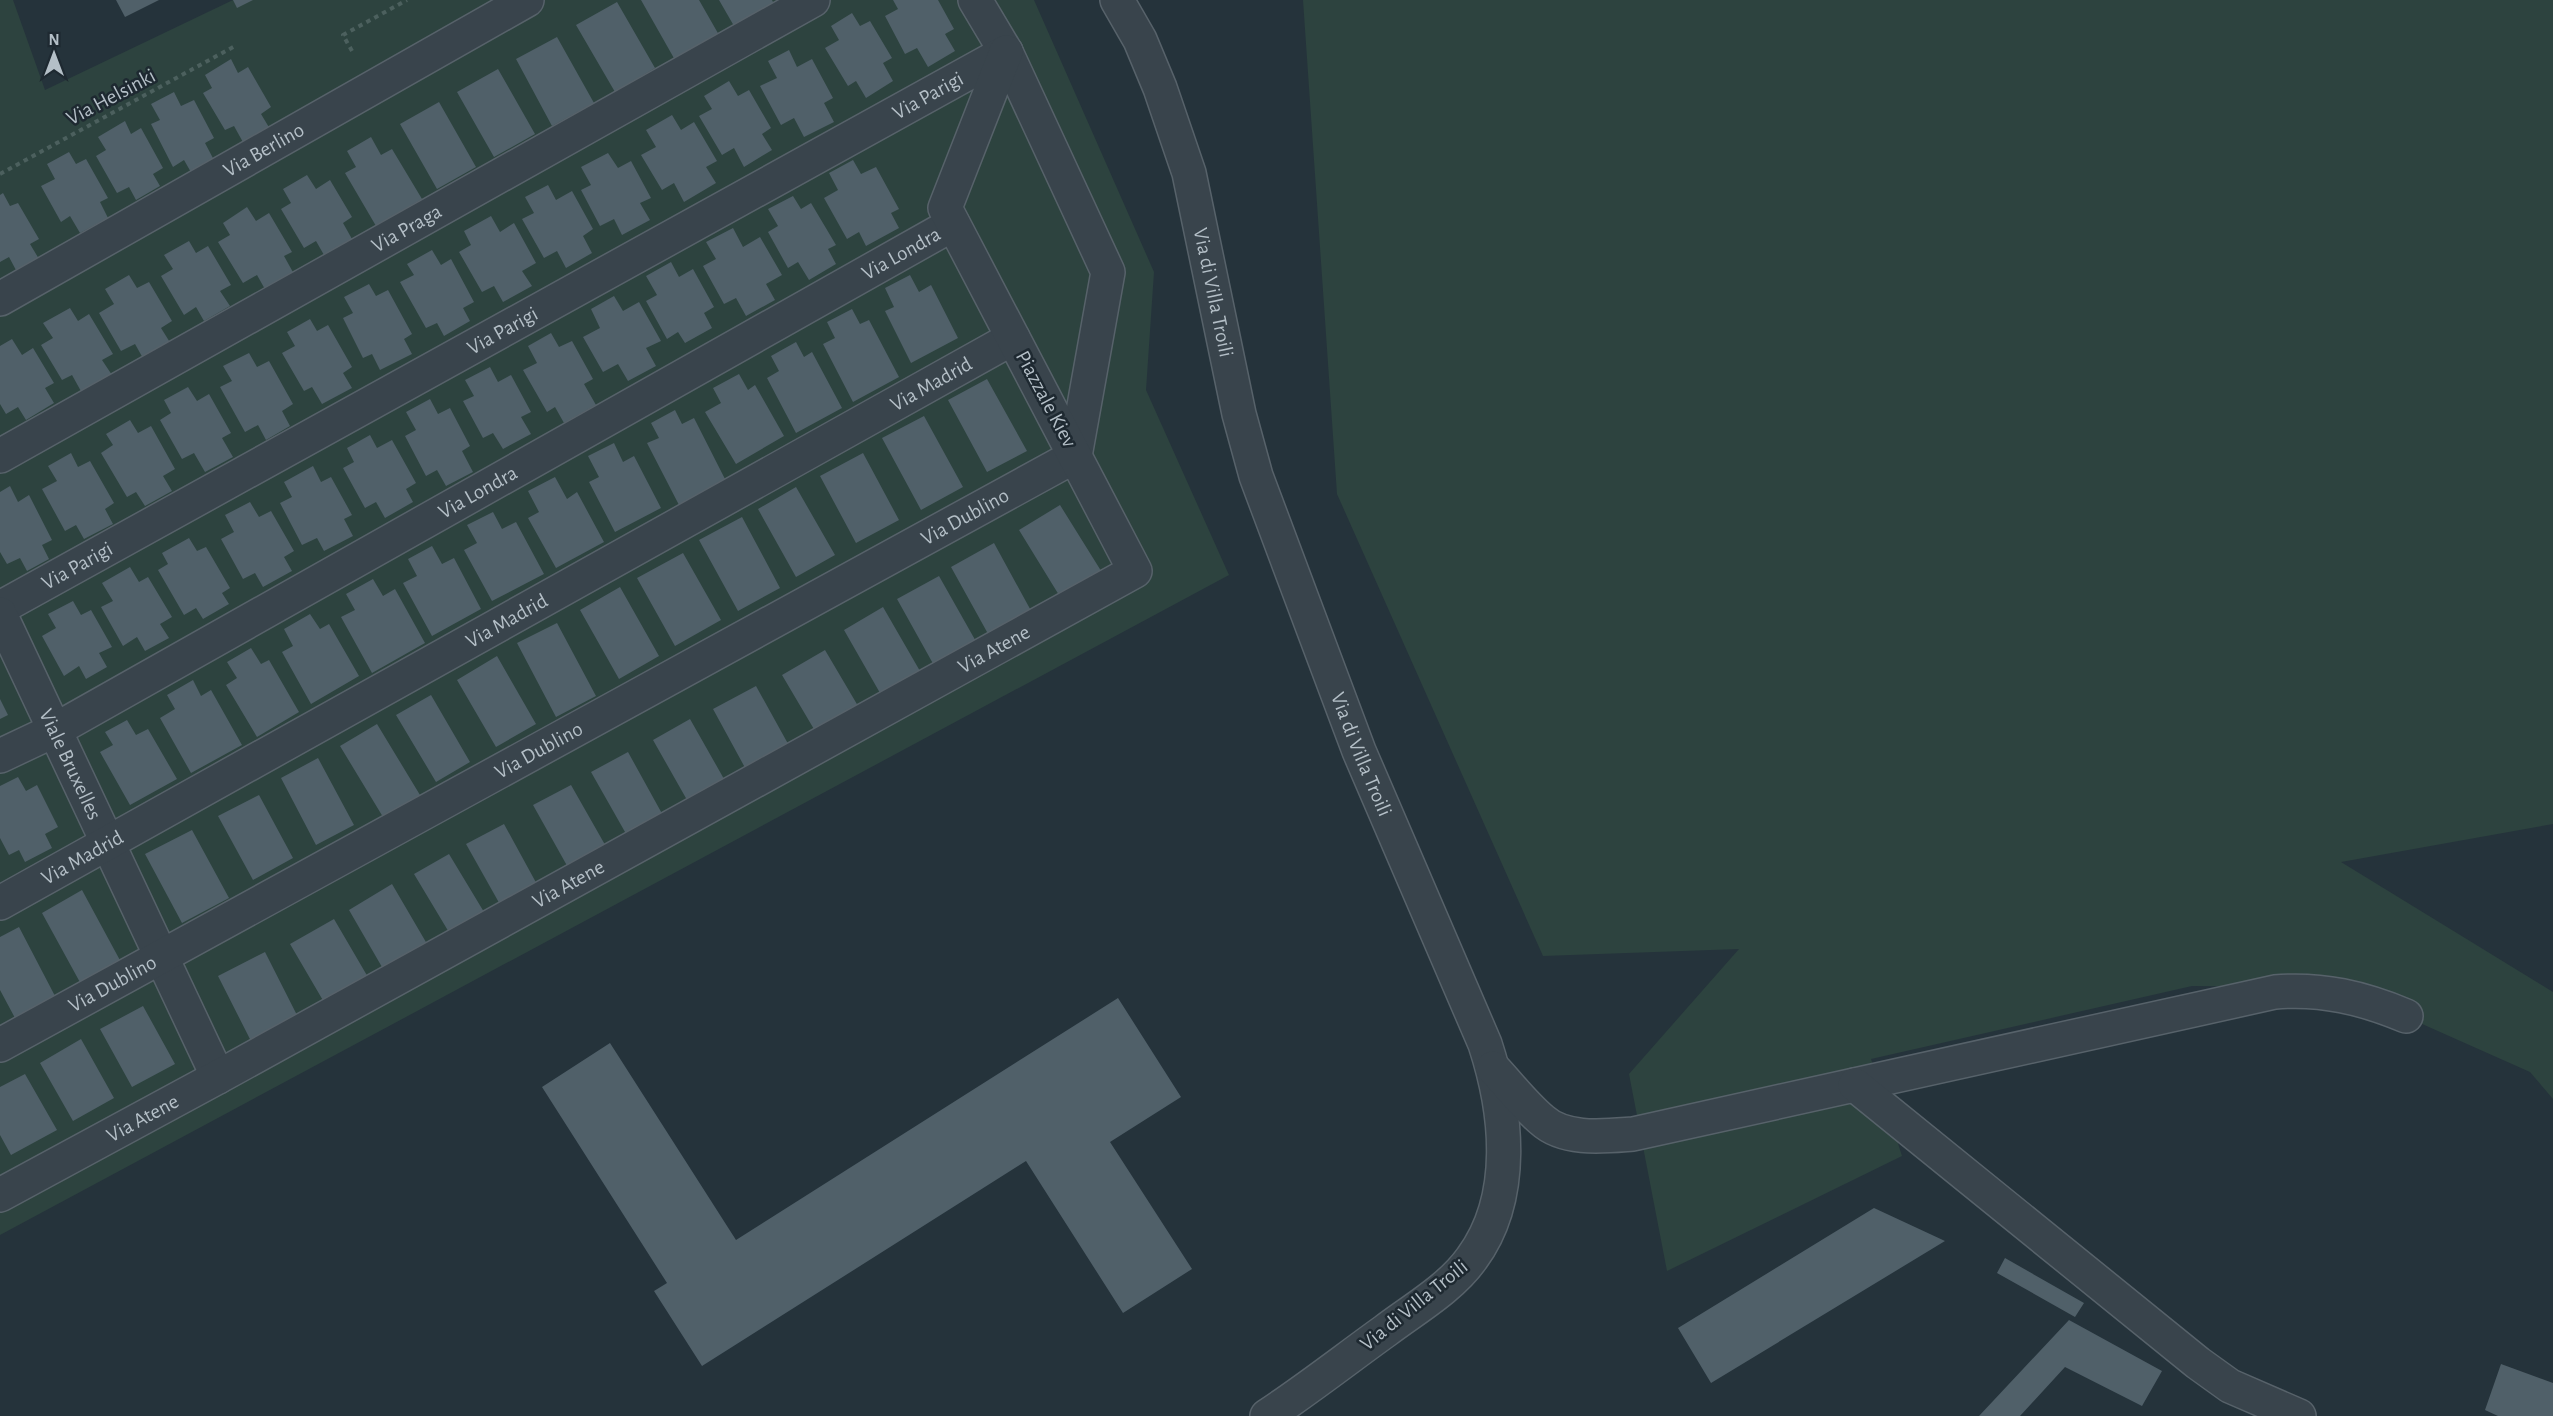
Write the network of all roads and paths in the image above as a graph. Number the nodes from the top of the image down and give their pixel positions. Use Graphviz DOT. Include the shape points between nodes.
graph roads {
  1 [pos="407,0"];
  2 [pos="527,0"];
  3 [pos="813,0"];
  4 [pos="975,0"];
  5 [pos="1117,0"];
  6 [pos="343,35"];
  7 [pos="235,46"];
  8 [pos="1006,51"];
  9 [pos="0,174"];
  10 [pos="953,224"];
  11 [pos="0,298"];
  12 [pos="1013,338"];
  13 [pos="0,456"];
  14 [pos="1075,456"];
  15 [pos="0,608"];
  16 [pos="0,614"];
  17 [pos="55,730"];
  18 [pos="0,756"];
  19 [pos="109,844"];
  20 [pos="0,903"];
  21 [pos="162,956"];
  22 [pos="2406,1016"];
  23 [pos="0,1045"];
  24 [pos="1493,1068"];
  25 [pos="218,1077"];
  26 [pos="1855,1085"];
  27 [pos="0,1195"];
  28 [pos="1267,1416"];
  29 [pos="2299,1416"];
  1 -- 6 [label="path"];
  2 -- 11 [label="street, Via Berlino"];
  3 -- 13 [label="street, Via Praga"];
  4 -- 8 [label="street"];
  5 -- 24 [label="street, Via di Villa Troili" via="1140,40 1160,88 1189,173 1239,414 1256,476 1359,751"];
  7 -- 9 [label="path, Via Helsinki"];
  8 -- 10 [label="street, Piazzale Kiev" via="945,208"];
  8 -- 14 [label="street, Piazzale Kiev" via="1108,272"];
  8 -- 15 [label="street, Via Parigi"];
  10 -- 12 [label="street, Piazzale Kiev"];
  10 -- 17 [label="street, Via Londra"];
  12 -- 14 [label="street, Piazzale Kiev"];
  12 -- 19 [label="street, Via Madrid"];
  14 -- 21 [label="street, Via Dublino"];
  14 -- 25 [label="street, Via Atene" via="1135,571"];
  16 -- 17 [label="street, Viale Bruxelles"];
  17 -- 18 [label="street, Via Londra"];
  17 -- 19 [label="street, Viale Bruxelles"];
  19 -- 20 [label="street, Via Madrid"];
  19 -- 21 [label="street, Viale Bruxelles"];
  21 -- 23 [label="street, Via Dublino"];
  21 -- 25 [label="street, Viale Bruxelles"];
  22 -- 26 [label="street" via="2335,993 2275,992"];
  24 -- 26 [label="street" via="1543,1122 1581,1135 1634,1134"];
  24 -- 28 [label="street, Via di Villa Troili" via="1504,1140 1502,1171 1491,1220 1471,1260 1425,1300"];
  25 -- 27 [label="street, Via Atene"];
  26 -- 29 [label="street" via="2198,1364 2230,1386"];
}
